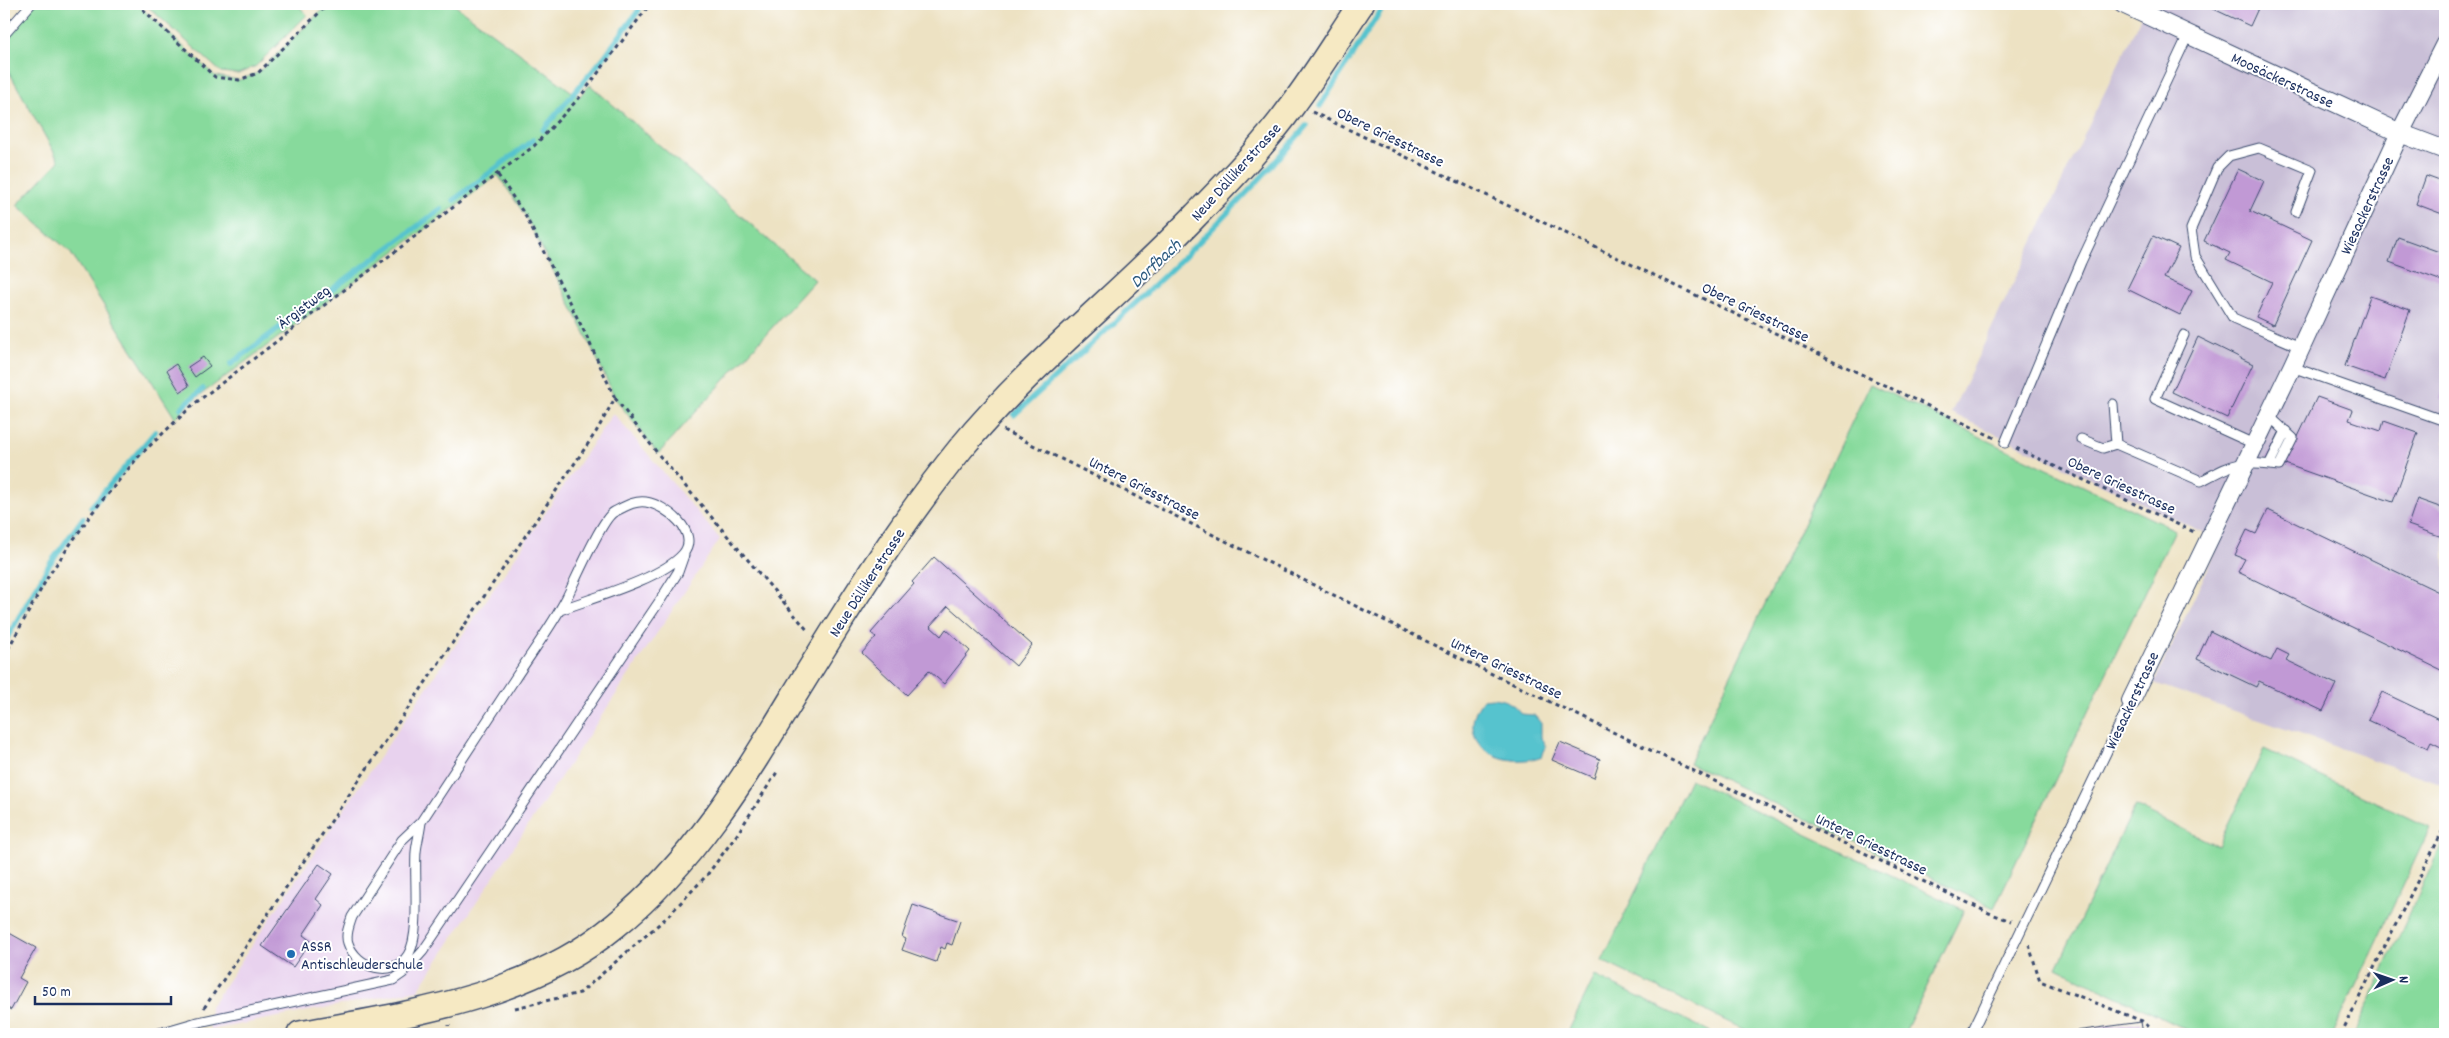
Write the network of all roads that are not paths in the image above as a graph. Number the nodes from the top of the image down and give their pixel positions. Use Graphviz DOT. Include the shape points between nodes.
graph roads {
  1 [pos="31,4"];
  2 [pos="1361,4"];
  3 [pos="2123,4"];
  4 [pos="4,35"];
  5 [pos="2188,35"];
  6 [pos="2445,44"];
  7 [pos="2400,133"];
  8 [pos="2445,150"];
  9 [pos="2296,212"];
  10 [pos="2184,335"];
  11 [pos="2300,347"];
  12 [pos="2292,366"];
  13 [pos="2113,404"];
  14 [pos="2268,415"];
  15 [pos="2445,421"];
  16 [pos="2081,438"];
  17 [pos="2005,443"];
  18 [pos="2116,444"];
  19 [pos="2254,444"];
  20 [pos="2245,462"];
  21 [pos="685,552"];
  22 [pos="560,610"];
  23 [pos="2131,700"];
  24 [pos="421,822"];
  25 [pos="408,964"];
  26 [pos="395,968"];
  27 [pos="156,1034"];
  28 [pos="300,1034"];
  29 [pos="1972,1034"];
  1 -- 4 [label="lane"];
  2 -- 28 [label="street, Neue Dällikerstrasse" via="1294,104 1194,218 984,421 911,511 703,836 646,899 614,928 583,948 498,990 440,1008"];
  3 -- 5 [label="street, Moosäckerstrasse"];
  5 -- 7 [label="street, Moosäckerstrasse"];
  5 -- 17 [label="lane" via="2081,262"];
  6 -- 7 [label="street, Wiesackerstrasse"];
  7 -- 8 [label="street, Moosäckerstrasse"];
  7 -- 11 [label="street, Wiesackerstrasse"];
  9 -- 11 [label="lane" via="2312,170 2259,148 2229,156 2217,168 2191,229 2195,256 2233,318"];
  10 -- 19 [label="lane" via="2155,399"];
  11 -- 12 [label="street, Wiesackerstrasse"];
  12 -- 14 [label="street, Wiesackerstrasse"];
  12 -- 15 [label="lane"];
  13 -- 18 [label="lane"];
  14 -- 19 [label="street, Wiesackerstrasse"];
  14 -- 20 [label="lane" via="2286,431 2269,465"];
  16 -- 18 [label="lane" via="2103,448"];
  18 -- 20 [label="lane" via="2201,481 2232,464"];
  19 -- 20 [label="street, Wiesackerstrasse"];
  20 -- 23 [label="street, Wiesackerstrasse"];
  21 -- 22 [label="lane" via="657,572"];
  21 -- 22 [label="lane" via="688,542 684,526 663,507 633,502 611,513"];
  21 -- 25 [label="lane" via="678,572 656,607 423,952"];
  22 -- 24 [label="lane"];
  23 -- 29 [label="lane, Wiesackerstrasse"];
  24 -- 26 [label="lane" via="416,851 414,939 408,955"];
  24 -- 26 [label="lane" via="402,840 365,895 347,931 347,942 354,956 379,969"];
  25 -- 26 [label="lane"];
  25 -- 27 [label="lane" via="403,974 392,980"];
}
